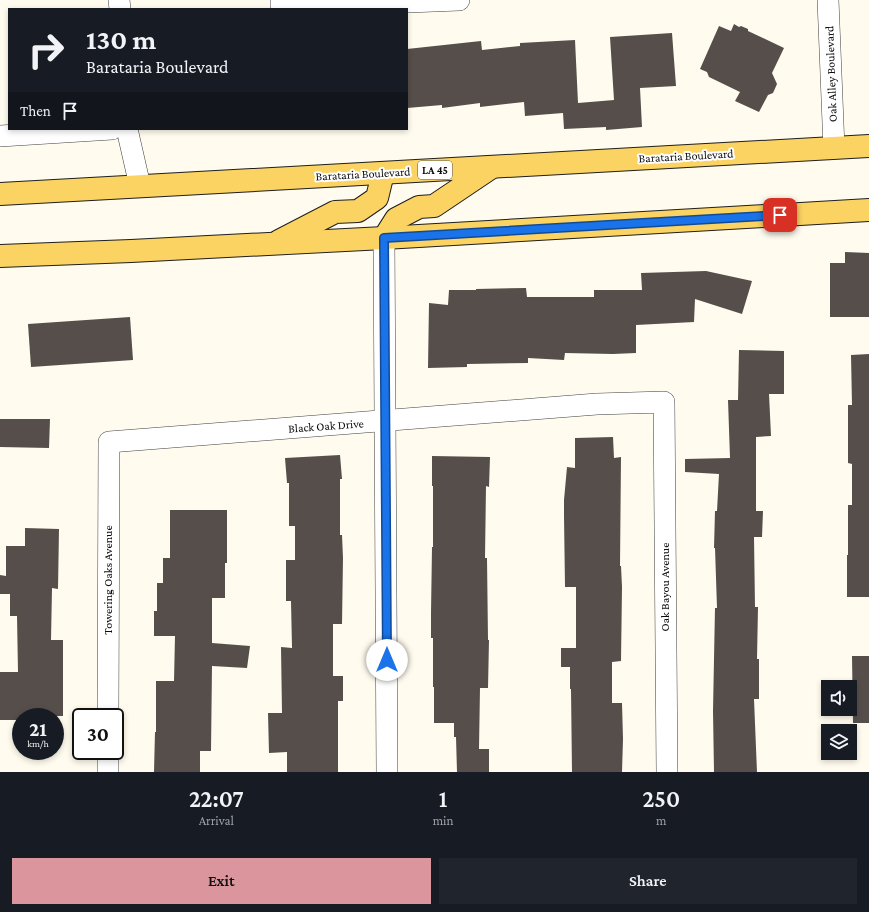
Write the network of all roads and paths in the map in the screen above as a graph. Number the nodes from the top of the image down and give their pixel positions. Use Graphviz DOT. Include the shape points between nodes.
graph roads {
  1 [pos="459,0"];
  2 [pos="828,0"];
  3 [pos="281,4"];
  4 [pos="96,130"];
  5 [pos="127,130"];
  6 [pos="0,136"];
  7 [pos="869,146"];
  8 [pos="834,148"];
  9 [pos="493,167"];
  10 [pos="383,173"];
  11 [pos="140,186"];
  12 [pos="0,194"];
  13 [pos="869,194"];
  14 [pos="869,210"];
  15 [pos="827,212"];
  16 [pos="384,238"];
  17 [pos="273,244"];
  18 [pos="0,256"];
  19 [pos="664,402"];
  20 [pos="385,421"];
  21 [pos="109,442"];
  22 [pos="108,708"];
  23 [pos="108,760"];
  24 [pos="108,772"];
  25 [pos="388,772"];
  26 [pos="667,772"];
  1 -- 3 [label="street"];
  2 -- 8 [label="street, Oak Alley Boulevard"];
  4 -- 6 [label="street"];
  5 -- 11 [label="street"];
  7 -- 8 [label="main road, Barataria Boulevard / LA 45"];
  8 -- 9 [label="main road, Barataria Boulevard / LA 45"];
  9 -- 10 [label="main road, Barataria Boulevard / LA 45"];
  9 -- 16 [label="main road" via="434,206 419,207 396,219"];
  10 -- 11 [label="main road, Barataria Boulevard / LA 45"];
  10 -- 17 [label="main road" via="377,198 358,211 335,212"];
  11 -- 12 [label="main road, Barataria Boulevard / LA 45"];
  13 -- 15 [label="main road"];
  14 -- 15 [label="main road"];
  15 -- 16 [label="main road"];
  16 -- 17 [label="main road"];
  16 -- 20 [label="street"];
  17 -- 18 [label="main road"];
  19 -- 20 [label="street, Black Oak Drive" via="597,404"];
  19 -- 26 [label="street, Oak Bayou Avenue"];
  20 -- 21 [label="street, Black Oak Drive"];
  20 -- 25 [label="street"];
  21 -- 22 [label="street, Towering Oaks Avenue"];
  23 -- 24 [label="street"];
}
